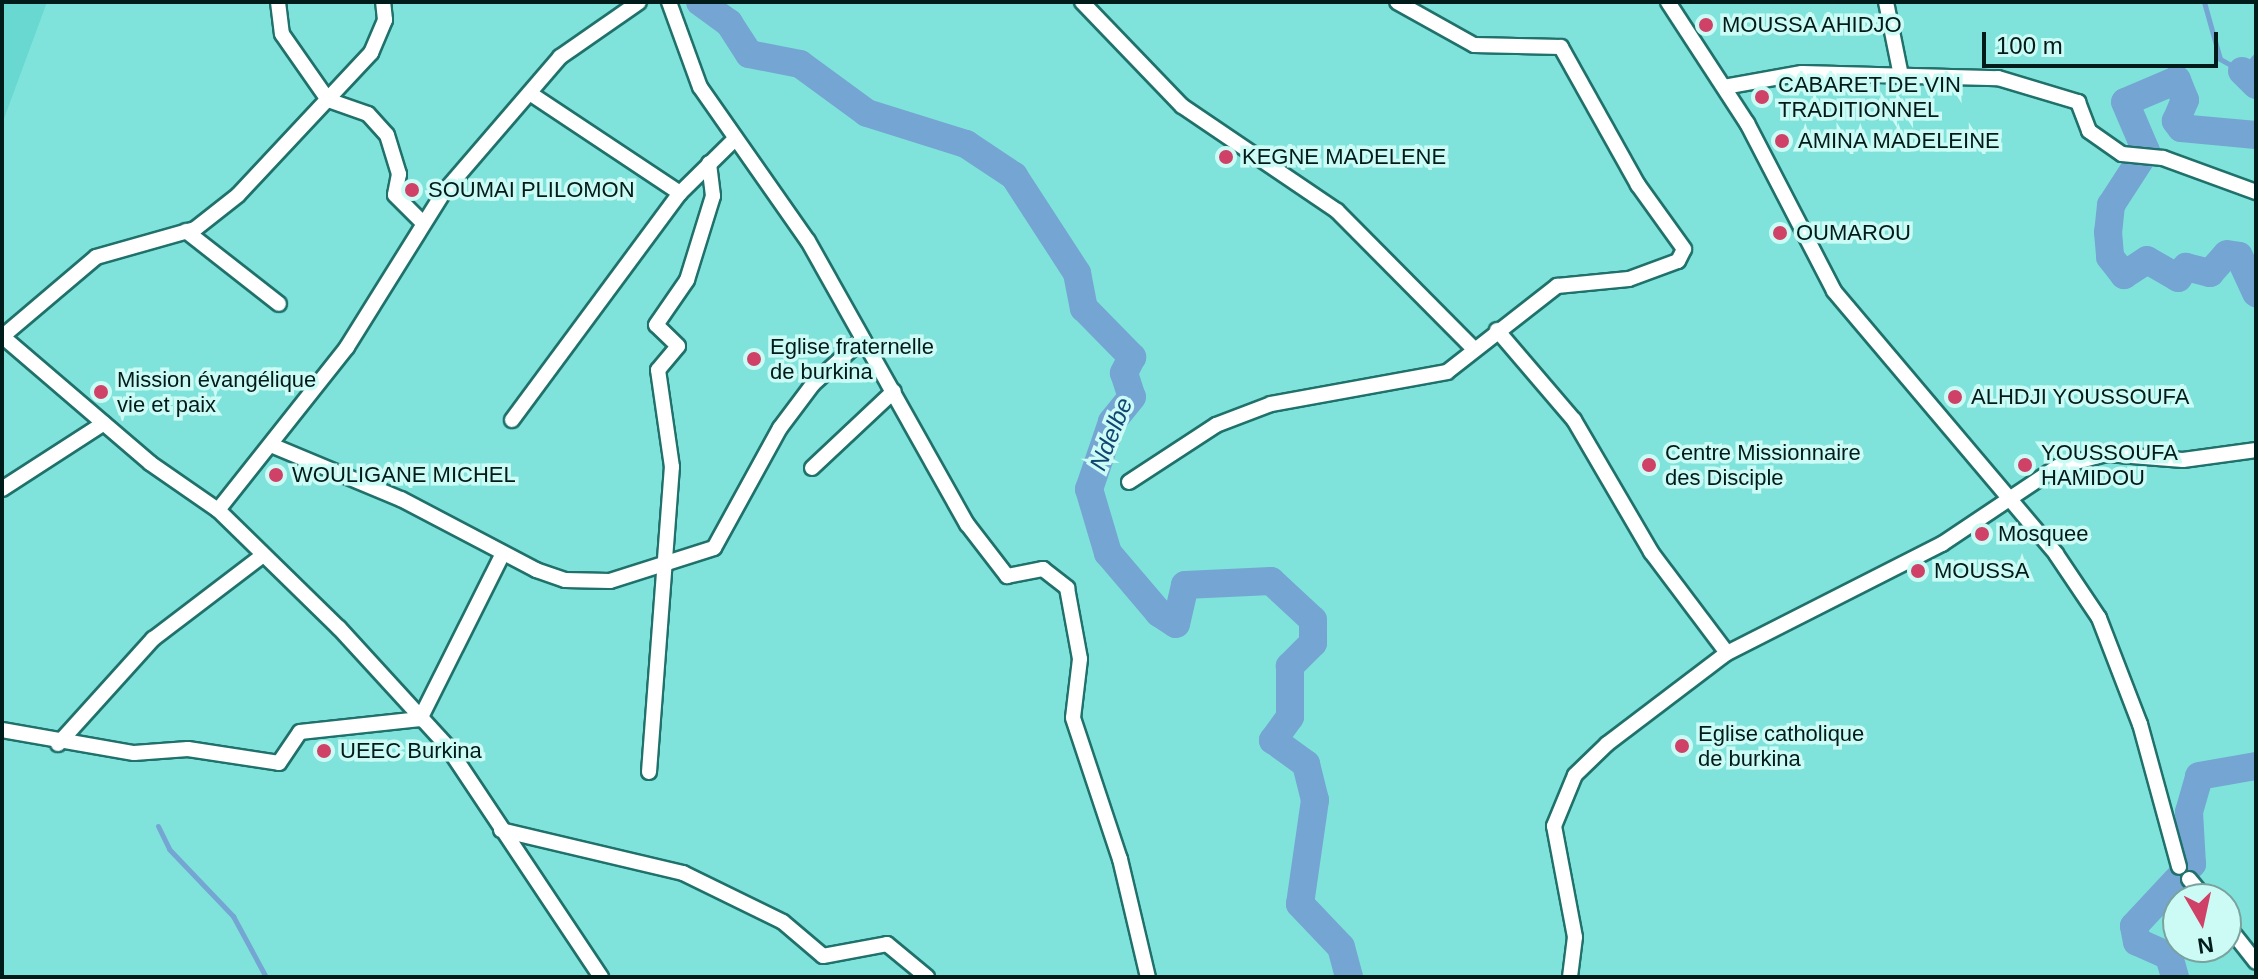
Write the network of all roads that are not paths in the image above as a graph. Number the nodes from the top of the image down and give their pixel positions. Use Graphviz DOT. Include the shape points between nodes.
graph roads {
  1 [pos="383,2"];
  2 [pos="639,2"];
  3 [pos="669,2"];
  4 [pos="1082,2"];
  5 [pos="1397,2"];
  6 [pos="1668,2"];
  7 [pos="1886,2"];
  8 [pos="274,4"];
  9 [pos="1900,71"];
  10 [pos="1724,87"];
  11 [pos="531,94"];
  12 [pos="328,100"];
  13 [pos="734,140"];
  14 [pos="709,163"];
  15 [pos="2256,192"];
  16 [pos="680,193"];
  17 [pos="422,222"];
  18 [pos="186,231"];
  19 [pos="279,304"];
  20 [pos="1497,330"];
  21 [pos="2,336"];
  22 [pos="863,339"];
  23 [pos="1472,347"];
  24 [pos="894,391"];
  25 [pos="512,420"];
  26 [pos="104,423"];
  27 [pos="271,445"];
  28 [pos="2256,450"];
  29 [pos="812,468"];
  30 [pos="1129,482"];
  31 [pos="2,489"];
  32 [pos="2009,498"];
  33 [pos="218,510"];
  34 [pos="502,555"];
  35 [pos="262,556"];
  36 [pos="660,568"];
  37 [pos="1727,653"];
  38 [pos="420,719"];
  39 [pos="2,730"];
  40 [pos="58,744"];
  41 [pos="649,772"];
  42 [pos="501,830"];
  43 [pos="2179,867"];
  44 [pos="2189,879"];
  45 [pos="2192,883"];
  46 [pos="2242,944"];
  47 [pos="2256,962"];
  48 [pos="601,977"];
  49 [pos="927,977"];
  50 [pos="1148,977"];
  51 [pos="1570,977"];
  1 -- 12 [label="street" via="385,20 371,53"];
  2 -- 11 [label="street" via="588,31"];
  3 -- 13 [label="street" via="700,87"];
  4 -- 23 [label="street" via="1182,106 1337,211"];
  5 -- 20 [label="street" via="1474,45 1561,47 1638,185 1684,249 1678,261 1629,279 1557,286"];
  6 -- 10 [label="street"];
  7 -- 9 [label="street"];
  8 -- 12 [label="street" via="282,34"];
  9 -- 10 [label="street" via="1802,73"];
  9 -- 15 [label="street" via="1998,78 2078,102 2089,131 2122,154 2163,158"];
  10 -- 32 [label="street" via="1834,291"];
  11 -- 16 [label="street"];
  11 -- 17 [label="street"];
  12 -- 17 [label="street" via="368,114 387,135 399,174 395,195"];
  12 -- 18 [label="street" via="238,195"];
  13 -- 14 [label="street"];
  13 -- 22 [label="street" via="775,187"];
  14 -- 16 [label="street"];
  14 -- 36 [label="street" via="713,196 687,280 656,325 678,346 658,370 672,467"];
  16 -- 25 [label="street"];
  17 -- 27 [label="street" via="347,347"];
  18 -- 19 [label="street"];
  18 -- 21 [label="street" via="96,257"];
  20 -- 23 [label="street"];
  20 -- 37 [label="street" via="1574,420 1651,552"];
  21 -- 26 [label="street"];
  22 -- 24 [label="street"];
  22 -- 36 [label="street" via="813,384 780,428 714,548"];
  23 -- 30 [label="street" via="1447,372 1411,384 1286,401 1216,425"];
  24 -- 29 [label="street"];
  24 -- 50 [label="street" via="996,564 1007,576 1052,572 1067,588 1080,659 1073,718 1120,859"];
  26 -- 31 [label="street"];
  26 -- 33 [label="street"];
  27 -- 33 [label="street"];
  27 -- 34 [label="street" via="401,499"];
  28 -- 32 [label="street" via="2183,460 2138,453 2085,457"];
  32 -- 37 [label="street" via="1895,570"];
  32 -- 43 [label="street" via="2099,618 2140,724"];
  33 -- 35 [label="street"];
  34 -- 36 [label="street" via="565,580 592,583"];
  34 -- 38 [label="street"];
  35 -- 38 [label="street"];
  35 -- 40 [label="street" via="153,639"];
  36 -- 41 [label="street"];
  37 -- 51 [label="street" via="1607,744 1558,803 1554,826 1575,937"];
  38 -- 40 [label="street" via="300,732 279,763 188,749 134,753"];
  38 -- 42 [label="street" via="447,746"];
  39 -- 40 [label="street"];
  42 -- 48 [label="street"];
  42 -- 49 [label="street" via="683,873 783,922 823,956 887,944"];
  44 -- 45 [label="street"];
  46 -- 47 [label="street"];
}
